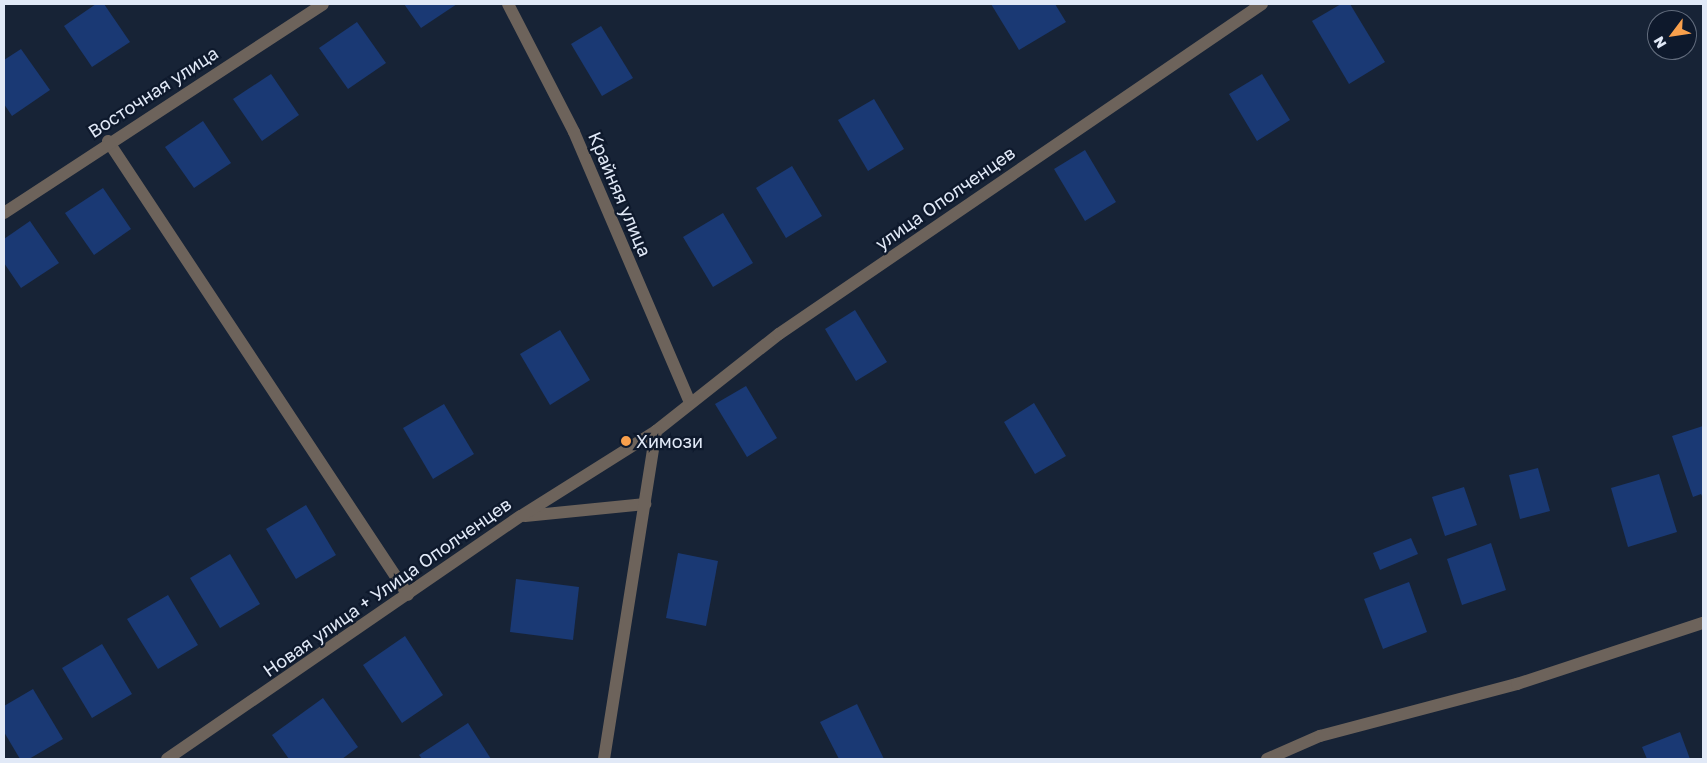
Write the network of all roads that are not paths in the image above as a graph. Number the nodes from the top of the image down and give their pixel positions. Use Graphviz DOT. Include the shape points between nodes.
graph roads {
  1 [pos="323,4"];
  2 [pos="508,4"];
  3 [pos="1262,4"];
  4 [pos="108,141"];
  5 [pos="4,213"];
  6 [pos="690,403"];
  7 [pos="656,431"];
  8 [pos="644,504"];
  9 [pos="520,516"];
  10 [pos="408,595"];
  11 [pos="1703,623"];
  12 [pos="167,759"];
  13 [pos="604,759"];
  14 [pos="1267,759"];
  1 -- 4 [label="street, Восточная улица"];
  2 -- 6 [label="street, Крайняя улица" via="574,132"];
  3 -- 6 [label="street, улица Ополченцев" via="804,317"];
  4 -- 5 [label="street, Восточная улица"];
  4 -- 10 [label="street"];
  6 -- 7 [label="street, улица Ополченцев"];
  7 -- 8 [label="street"];
  7 -- 9 [label="street, Новая улица + Улица Ополченцев"];
  8 -- 9 [label="street"];
  8 -- 13 [label="street"];
  9 -- 10 [label="street, Новая улица + Улица Ополченцев"];
  10 -- 12 [label="street, Новая улица + Улица Ополченцев"];
  11 -- 14 [label="street" via="1517,684 1320,736"];
}
